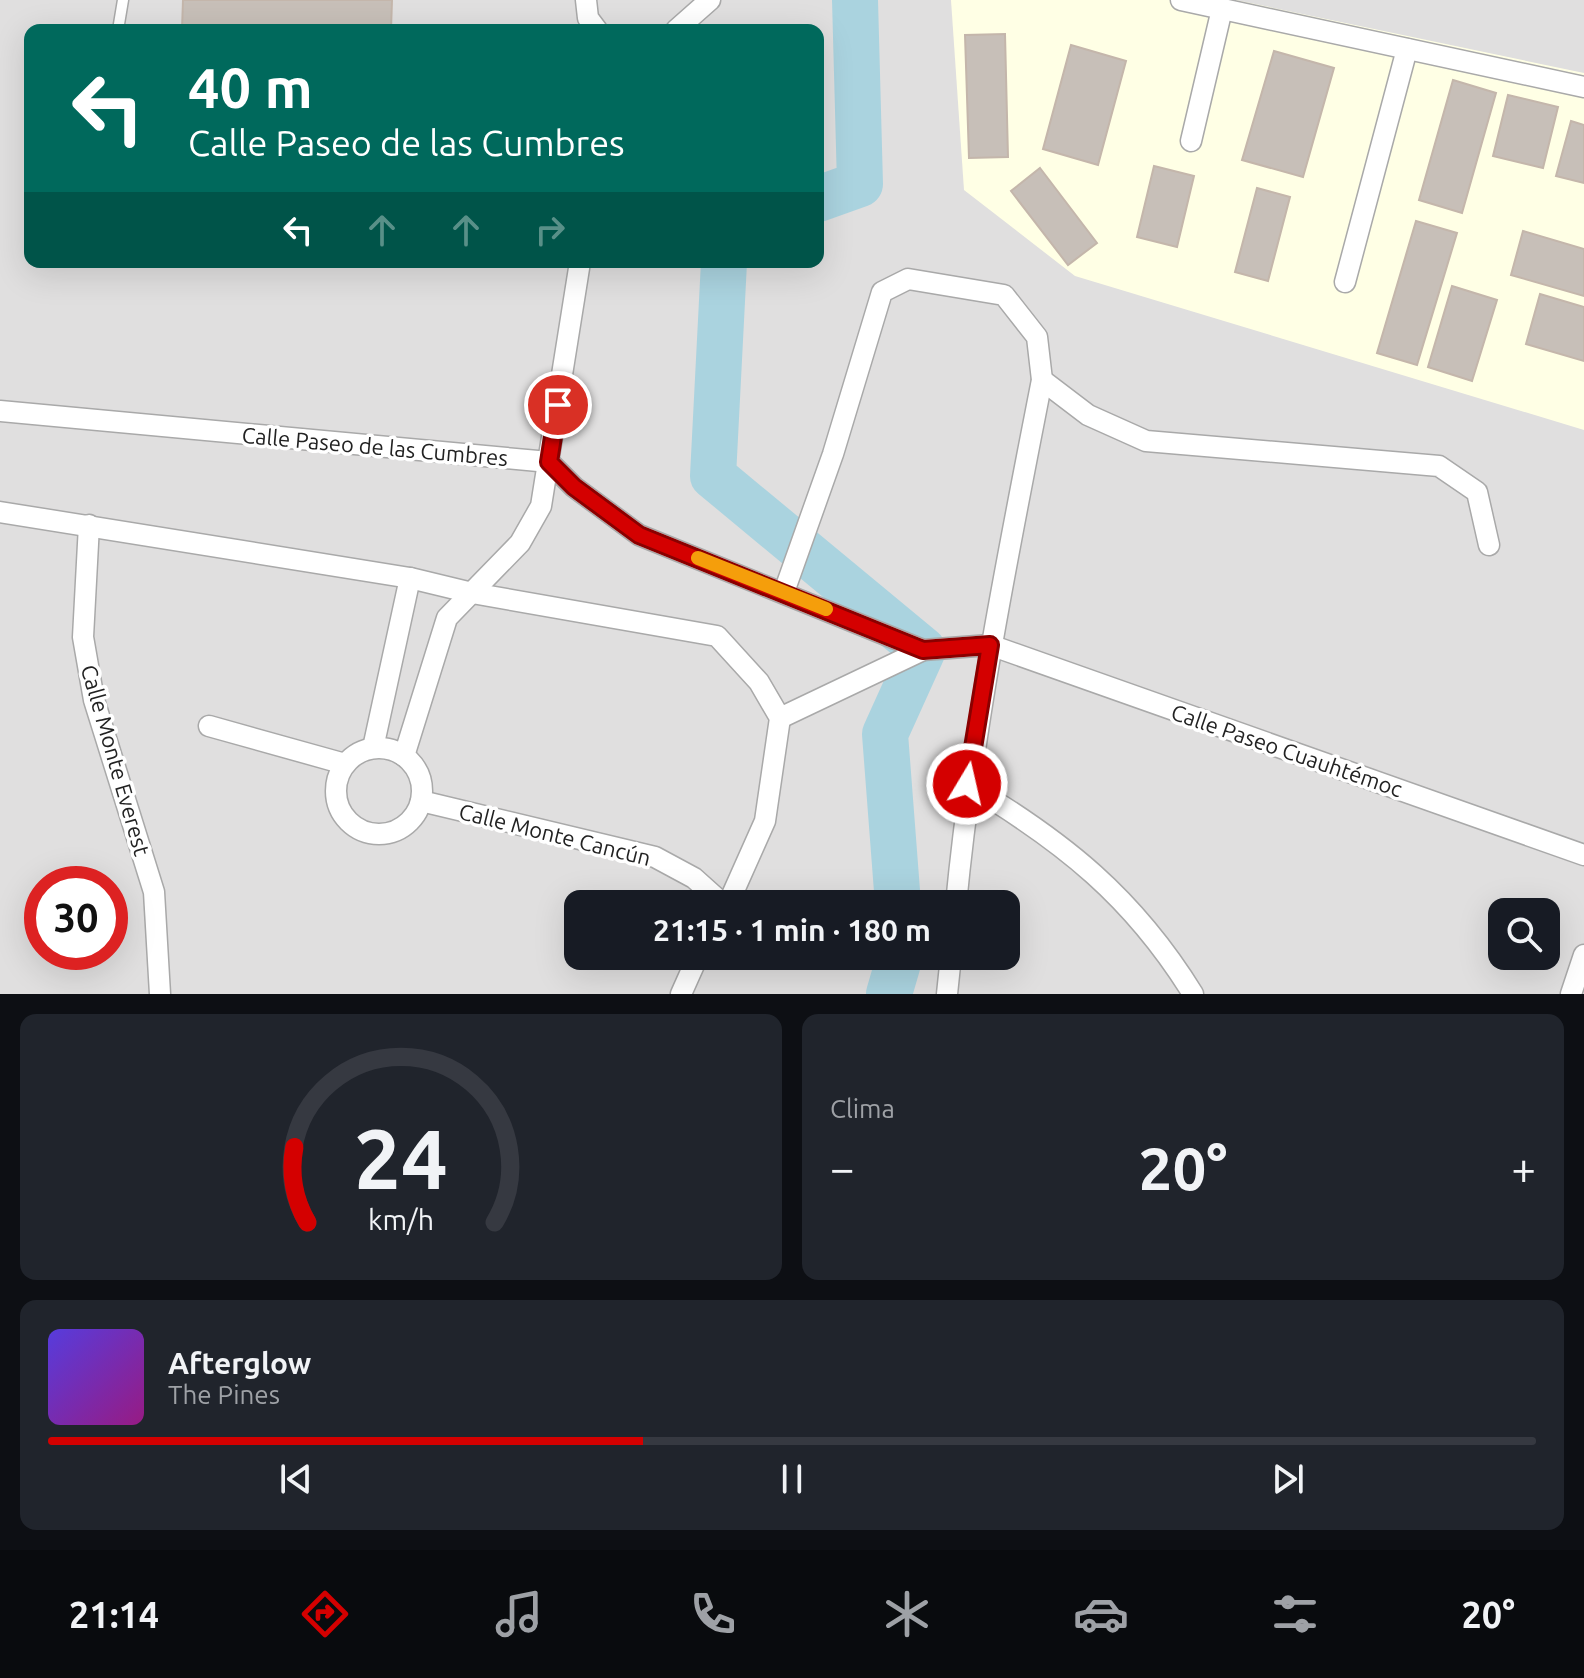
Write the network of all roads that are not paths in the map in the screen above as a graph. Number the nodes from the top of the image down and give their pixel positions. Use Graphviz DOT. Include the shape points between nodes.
graph roads {
  1 [pos="123,0"];
  2 [pos="586,0"];
  3 [pos="710,0"];
  4 [pos="1181,0"];
  5 [pos="1222,9"];
  6 [pos="119,24"];
  7 [pos="592,24"];
  8 [pos="683,24"];
  9 [pos="1407,49"];
  10 [pos="1584,87"];
  11 [pos="1191,141"];
  12 [pos="579,268"];
  13 [pos="1345,282"];
  14 [pos="1042,380"];
  15 [pos="0,411"];
  16 [pos="549,462"];
  17 [pos="0,512"];
  18 [pos="89,525"];
  19 [pos="1489,545"];
  20 [pos="410,578"];
  21 [pos="784,592"];
  22 [pos="472,593"];
  23 [pos="990,645"];
  24 [pos="923,650"];
  25 [pos="780,718"];
  26 [pos="209,726"];
  27 [pos="373,748"];
  28 [pos="404,756"];
  29 [pos="345,764"];
  30 [pos="967,784"];
  31 [pos="421,801"];
  32 [pos="1584,855"];
  33 [pos="709,890"];
  34 [pos="733,890"];
  35 [pos="957,890"];
  36 [pos="1584,955"];
  37 [pos="692,970"];
  38 [pos="950,970"];
  39 [pos="160,994"];
  40 [pos="681,994"];
  41 [pos="947,994"];
  42 [pos="1193,994"];
  43 [pos="1571,994"];
  1 -- 6 [label="lane"];
  2 -- 7 [label="street"];
  3 -- 8 [label="street"];
  4 -- 5 [label="street"];
  5 -- 9 [label="street"];
  5 -- 11 [label="street"];
  9 -- 10 [label="street"];
  9 -- 13 [label="street"];
  12 -- 16 [label="street"];
  14 -- 19 [label="street" via="1088,415 1146,441 1439,466 1477,492"];
  14 -- 21 [label="street" via="1037,337 1004,295 908,279 882,292"];
  14 -- 23 [label="street"];
  15 -- 16 [label="street, Calle Paseo de las Cumbres"];
  16 -- 21 [label="street" via="639,535"];
  16 -- 22 [label="street" via="541,506 520,543"];
  17 -- 18 [label="street"];
  18 -- 20 [label="street"];
  18 -- 39 [label="street, Calle Monte Everest" via="83,637 94,700 154,892"];
  20 -- 22 [label="street"];
  20 -- 27 [label="street"];
  21 -- 24 [label="street"];
  22 -- 25 [label="street" via="717,636 759,682"];
  22 -- 28 [label="street" via="447,618"];
  23 -- 24 [label="street"];
  23 -- 30 [label="street"];
  23 -- 32 [label="street, Calle Paseo Cuauhtémoc"];
  24 -- 25 [label="street"];
  25 -- 34 [label="street" via="765,821"];
  26 -- 29 [label="street"];
  27 -- 28 [label="street"];
  27 -- 29 [label="street"];
  28 -- 31 [label="street" via="419,776"];
  29 -- 31 [label="street" via="338,777 338,808 360,831 375,835 404,827"];
  30 -- 35 [label="street"];
  30 -- 42 [label="street" via="1094,871 1146,927"];
  31 -- 33 [label="street, Calle Monte Cancún" via="655,857"];
  36 -- 43 [label="street"];
  37 -- 40 [label="street"];
  38 -- 41 [label="street"];
}
